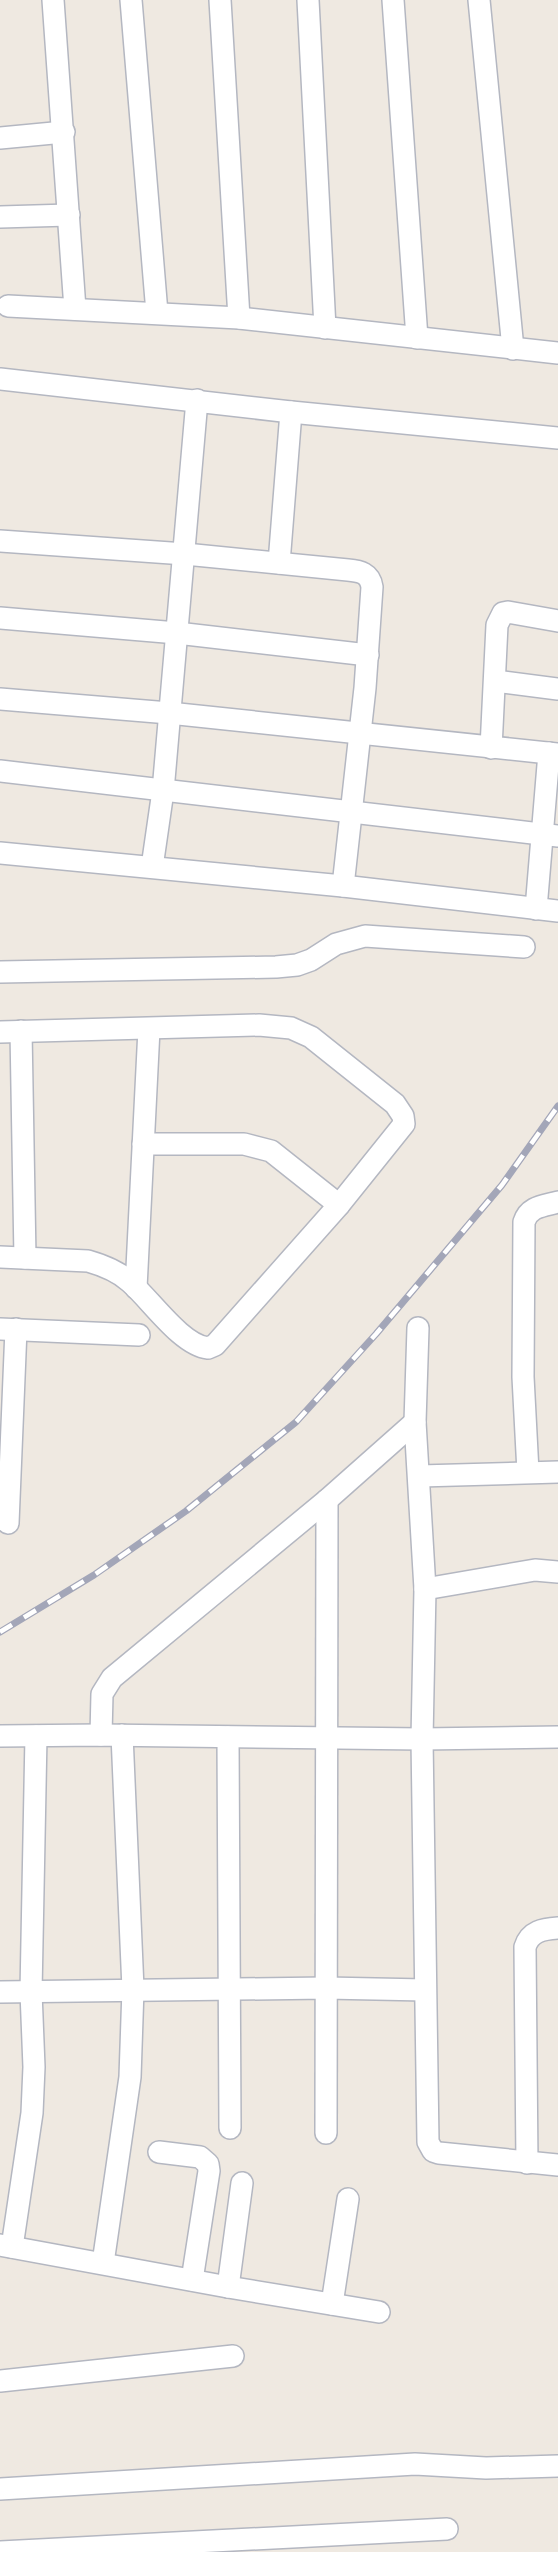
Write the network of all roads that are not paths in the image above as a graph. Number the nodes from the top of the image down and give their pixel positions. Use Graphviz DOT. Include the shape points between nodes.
graph roads {
  1 [pos="53,0"];
  2 [pos="131,0"];
  3 [pos="220,0"];
  4 [pos="308,0"];
  5 [pos="393,0"];
  6 [pos="479,0"];
  7 [pos="64,132"];
  8 [pos="0,138"];
  9 [pos="69,215"];
  10 [pos="0,217"];
  11 [pos="8,306"];
  12 [pos="75,309"];
  13 [pos="157,313"];
  14 [pos="239,318"];
  15 [pos="325,328"];
  16 [pos="417,338"];
  17 [pos="513,349"];
  18 [pos="558,353"];
  19 [pos="0,379"];
  20 [pos="197,400"];
  21 [pos="291,412"];
  22 [pos="558,438"];
  23 [pos="0,542"];
  24 [pos="185,554"];
  25 [pos="279,563"];
  26 [pos="0,618"];
  27 [pos="558,621"];
  28 [pos="177,633"];
  29 [pos="368,655"];
  30 [pos="495,681"];
  31 [pos="558,689"];
  32 [pos="0,699"];
  33 [pos="169,713"];
  34 [pos="360,734"];
  35 [pos="491,748"];
  36 [pos="554,754"];
  37 [pos="0,771"];
  38 [pos="163,791"];
  39 [pos="351,811"];
  40 [pos="550,835"];
  41 [pos="0,853"];
  42 [pos="152,867"];
  43 [pos="344,886"];
  44 [pos="536,909"];
  45 [pos="558,911"];
  46 [pos="524,947"];
  47 [pos="0,972"];
  48 [pos="149,1029"];
  49 [pos="21,1031"];
  50 [pos="0,1032"];
  51 [pos="143,1144"];
  52 [pos="558,1202"];
  53 [pos="339,1205"];
  54 [pos="0,1257"];
  55 [pos="25,1258"];
  56 [pos="136,1288"];
  57 [pos="418,1328"];
  58 [pos="8,1329"];
  59 [pos="139,1335"];
  60 [pos="416,1422"];
  61 [pos="528,1472"];
  62 [pos="558,1472"];
  63 [pos="420,1476"];
  64 [pos="327,1500"];
  65 [pos="8,1523"];
  66 [pos="558,1572"];
  67 [pos="425,1589"];
  68 [pos="101,1735"];
  69 [pos="122,1735"];
  70 [pos="0,1736"];
  71 [pos="36,1736"];
  72 [pos="228,1737"];
  73 [pos="558,1737"];
  74 [pos="327,1738"];
  75 [pos="422,1739"];
  76 [pos="558,1928"];
  77 [pos="229,1988"];
  78 [pos="326,1988"];
  79 [pos="133,1989"];
  80 [pos="425,1990"];
  81 [pos="0,1992"];
  82 [pos="32,1992"];
  83 [pos="230,2128"];
  84 [pos="326,2133"];
  85 [pos="159,2152"];
  86 [pos="527,2163"];
  87 [pos="558,2165"];
  88 [pos="242,2183"];
  89 [pos="348,2199"];
  90 [pos="6,2246"];
  91 [pos="103,2263"];
  92 [pos="192,2280"];
  93 [pos="228,2287"];
  94 [pos="332,2304"];
  95 [pos="379,2312"];
  96 [pos="233,2356"];
  97 [pos="0,2381"];
  98 [pos="558,2466"];
  99 [pos="0,2489"];
  100 [pos="447,2529"];
  101 [pos="0,2552"];
  1 -- 7 [label="street"];
  2 -- 13 [label="street"];
  3 -- 14 [label="street"];
  4 -- 15 [label="street"];
  5 -- 16 [label="street"];
  6 -- 17 [label="street"];
  7 -- 8 [label="street"];
  7 -- 9 [label="street"];
  9 -- 10 [label="street"];
  9 -- 12 [label="street"];
  11 -- 12 [label="street"];
  12 -- 13 [label="street"];
  13 -- 14 [label="street"];
  14 -- 15 [label="street"];
  15 -- 16 [label="street"];
  16 -- 17 [label="street"];
  17 -- 18 [label="street"];
  19 -- 20 [label="street"];
  20 -- 21 [label="street"];
  20 -- 24 [label="street"];
  21 -- 22 [label="street"];
  21 -- 25 [label="street"];
  23 -- 24 [label="street"];
  24 -- 25 [label="street"];
  24 -- 28 [label="street"];
  25 -- 29 [label="street" via="367,575 372,587"];
  26 -- 28 [label="street"];
  27 -- 30 [label="street" via="503,613 497,625"];
  28 -- 29 [label="street"];
  28 -- 33 [label="street"];
  29 -- 34 [label="street"];
  30 -- 31 [label="street"];
  30 -- 35 [label="street"];
  32 -- 33 [label="street"];
  33 -- 34 [label="street"];
  33 -- 38 [label="street"];
  34 -- 35 [label="street"];
  34 -- 39 [label="street"];
  35 -- 36 [label="street"];
  36 -- 40 [label="street"];
  37 -- 38 [label="street"];
  38 -- 39 [label="street"];
  38 -- 42 [label="street"];
  39 -- 40 [label="street"];
  39 -- 43 [label="street"];
  40 -- 44 [label="street"];
  41 -- 42 [label="street"];
  42 -- 43 [label="street"];
  43 -- 44 [label="street"];
  44 -- 45 [label="street"];
  46 -- 47 [label="street" via="365,936 336,944 297,965"];
  48 -- 49 [label="street"];
  48 -- 51 [label="street"];
  48 -- 53 [label="street" via="260,1025 291,1028 311,1037 395,1104 404,1116 404,1124"];
  49 -- 50 [label="street"];
  49 -- 55 [label="street"];
  51 -- 53 [label="street" via="244,1144 265,1149 281,1157"];
  51 -- 56 [label="street"];
  52 -- 61 [label="street" via="534,1208 524,1222 523,1377"];
  53 -- 56 [label="street" via="215,1345 208,1348 191,1343"];
  54 -- 55 [label="street"];
  55 -- 56 [label="street" via="101,1264"];
  57 -- 60 [label="street"];
  58 -- 59 [label="street"];
  58 -- 65 [label="street"];
  60 -- 63 [label="street"];
  60 -- 64 [label="street"];
  61 -- 62 [label="street"];
  61 -- 63 [label="street"];
  63 -- 67 [label="street"];
  64 -- 68 [label="street" via="112,1678 102,1694"];
  64 -- 74 [label="street"];
  66 -- 67 [label="street" via="535,1570"];
  67 -- 75 [label="street"];
  68 -- 69 [label="street"];
  68 -- 71 [label="street"];
  69 -- 72 [label="street"];
  69 -- 79 [label="street"];
  70 -- 71 [label="street"];
  71 -- 82 [label="street"];
  72 -- 74 [label="street"];
  72 -- 77 [label="street"];
  73 -- 75 [label="street"];
  74 -- 75 [label="street"];
  74 -- 78 [label="street"];
  75 -- 80 [label="street"];
  76 -- 86 [label="street" via="534,1933 525,1947"];
  77 -- 78 [label="street"];
  77 -- 79 [label="street"];
  77 -- 83 [label="street"];
  78 -- 80 [label="street"];
  78 -- 84 [label="street"];
  79 -- 82 [label="street"];
  79 -- 91 [label="street" via="130,2077"];
  80 -- 86 [label="street" via="430,2147 439,2153"];
  81 -- 82 [label="street"];
  82 -- 90 [label="street" via="32,2112"];
  85 -- 92 [label="street" via="200,2157 208,2164"];
  86 -- 87 [label="street"];
  88 -- 93 [label="street"];
  89 -- 94 [label="street"];
  90 -- 91 [label="street"];
  91 -- 92 [label="street"];
  92 -- 93 [label="street"];
  93 -- 94 [label="street"];
  94 -- 95 [label="street"];
  96 -- 97 [label="street"];
  98 -- 99 [label="street" via="486,2468 415,2464"];
  100 -- 101 [label="street"];
}
